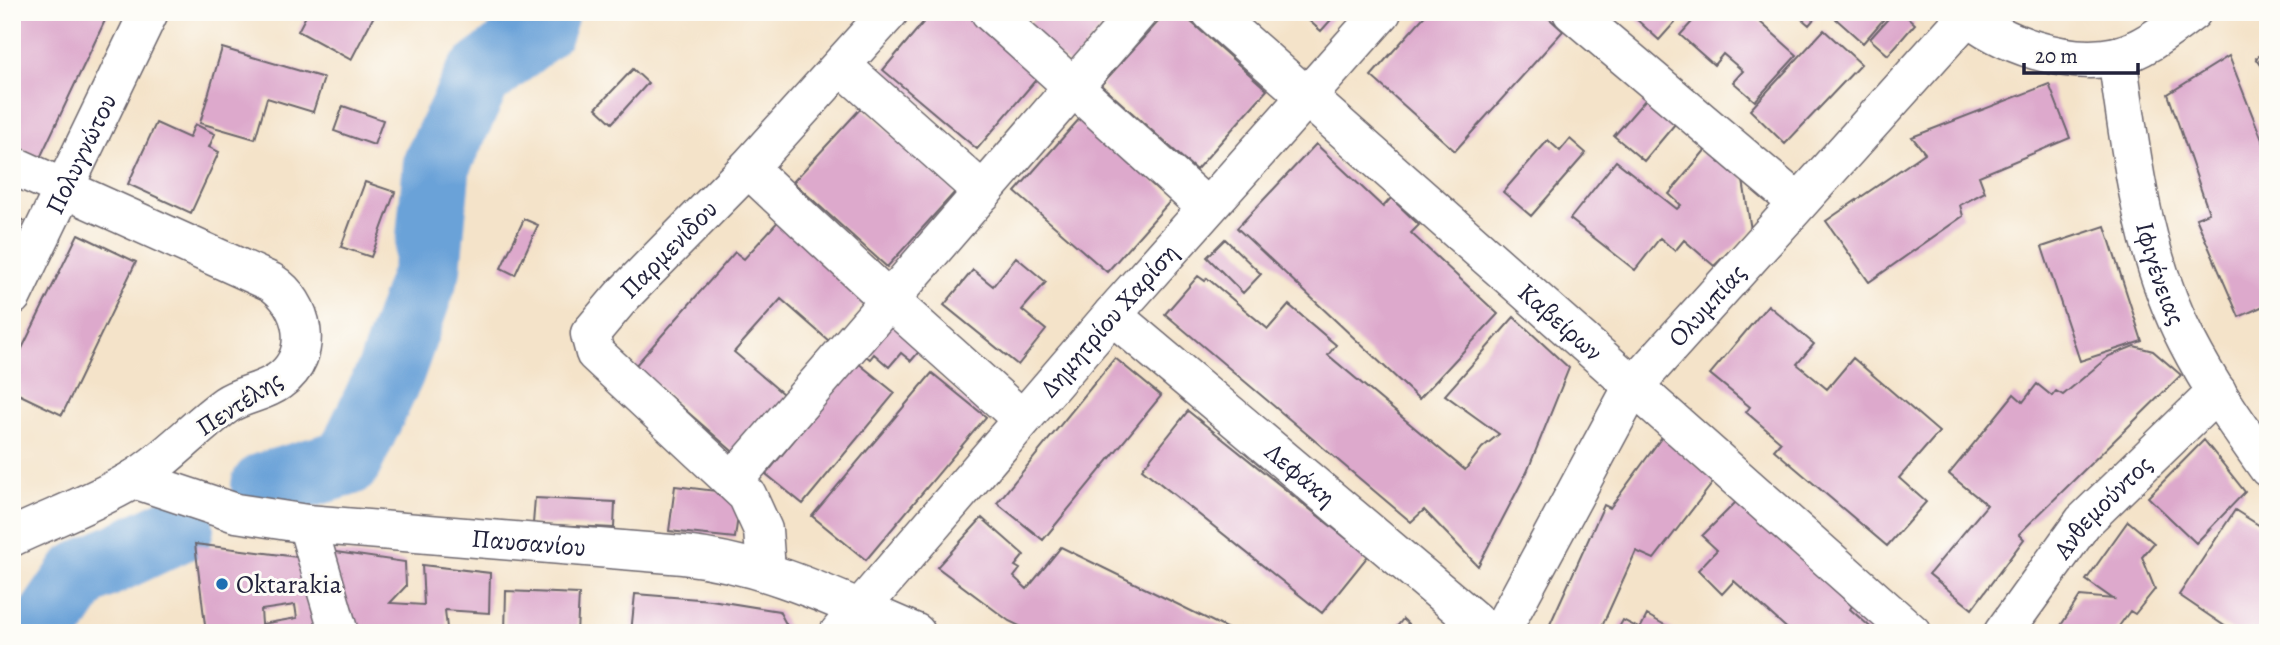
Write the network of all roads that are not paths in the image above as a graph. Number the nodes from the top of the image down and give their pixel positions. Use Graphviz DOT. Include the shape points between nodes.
graph roads {
  1 [pos="149,12"];
  2 [pos="889,12"];
  3 [pos="990,12"];
  4 [pos="1138,12"];
  5 [pos="1211,12"];
  6 [pos="1382,12"];
  7 [pos="1572,12"];
  8 [pos="2192,12"];
  9 [pos="1965,14"];
  10 [pos="2117,56"];
  11 [pos="842,66"];
  12 [pos="1073,90"];
  13 [pos="1307,98"];
  14 [pos="12,165"];
  15 [pos="748,168"];
  16 [pos="64,188"];
  17 [pos="983,192"];
  18 [pos="1798,203"];
  19 [pos="1206,208"];
  20 [pos="12,296"];
  21 [pos="889,300"];
  22 [pos="1112,315"];
  23 [pos="1632,388"];
  24 [pos="2217,392"];
  25 [pos="1022,419"];
  26 [pos="2268,468"];
  27 [pos="134,479"];
  28 [pos="733,481"];
  29 [pos="307,524"];
  30 [pos="12,537"];
  31 [pos="766,570"];
  32 [pos="850,621"];
  33 [pos="339,633"];
  34 [pos="916,633"];
  35 [pos="1489,633"];
  36 [pos="1500,633"];
  37 [pos="1912,633"];
  38 [pos="2003,633"];
  1 -- 16 [label="street, Πολυγνώτου"];
  2 -- 11 [label="street, Παρμενίδου"];
  3 -- 12 [label="street"];
  4 -- 12 [label="street"];
  5 -- 13 [label="street, Καβείρων"];
  6 -- 13 [label="street, Δημητρίου Χαρίση"];
  7 -- 18 [label="street"];
  8 -- 10 [label="street" via="2148,42"];
  9 -- 10 [label="street" via="2042,52"];
  9 -- 18 [label="street, Ολυμπίας"];
  10 -- 24 [label="street, Ιφιγένειας" via="2147,235 2174,312"];
  11 -- 15 [label="street, Παρμενίδου"];
  11 -- 17 [label="street"];
  12 -- 17 [label="street"];
  12 -- 19 [label="street"];
  13 -- 19 [label="street, Δημητρίου Χαρίση"];
  13 -- 23 [label="street, Καβείρων"];
  14 -- 16 [label="street, Πεντέλης"];
  15 -- 21 [label="street"];
  15 -- 28 [label="street, Παρμενίδου" via="601,318 590,339 595,353"];
  16 -- 20 [label="street, Πολυγνώτου"];
  16 -- 27 [label="street, Πεντέλης" via="271,282 288,296 299,314 300,352 284,378 229,403"];
  17 -- 21 [label="street"];
  18 -- 23 [label="street, Ολυμπίας"];
  19 -- 22 [label="street, Δημητρίου Χαρίση"];
  21 -- 25 [label="street"];
  21 -- 28 [label="street"];
  22 -- 25 [label="street, Δημητρίου Χαρίση"];
  22 -- 35 [label="street, Λεφάκη"];
  23 -- 36 [label="street, Ολυμπίας"];
  23 -- 37 [label="street, Καβείρων"];
  24 -- 26 [label="street, Ιφιγένειας"];
  24 -- 38 [label="street, Ανθεμούντος" via="2091,513"];
  25 -- 32 [label="street, Δημητρίου Χαρίση"];
  27 -- 29 [label="street, Παυσανίου" via="236,513"];
  27 -- 30 [label="street, Πεντέλης"];
  28 -- 31 [label="street, Παρμενίδου" via="760,519"];
  29 -- 31 [label="street, Παυσανίου" via="719,558"];
  29 -- 33 [label="street"];
  31 -- 32 [label="street, Παυσανίου"];
  32 -- 34 [label="street, Παυσανίου"];
}
